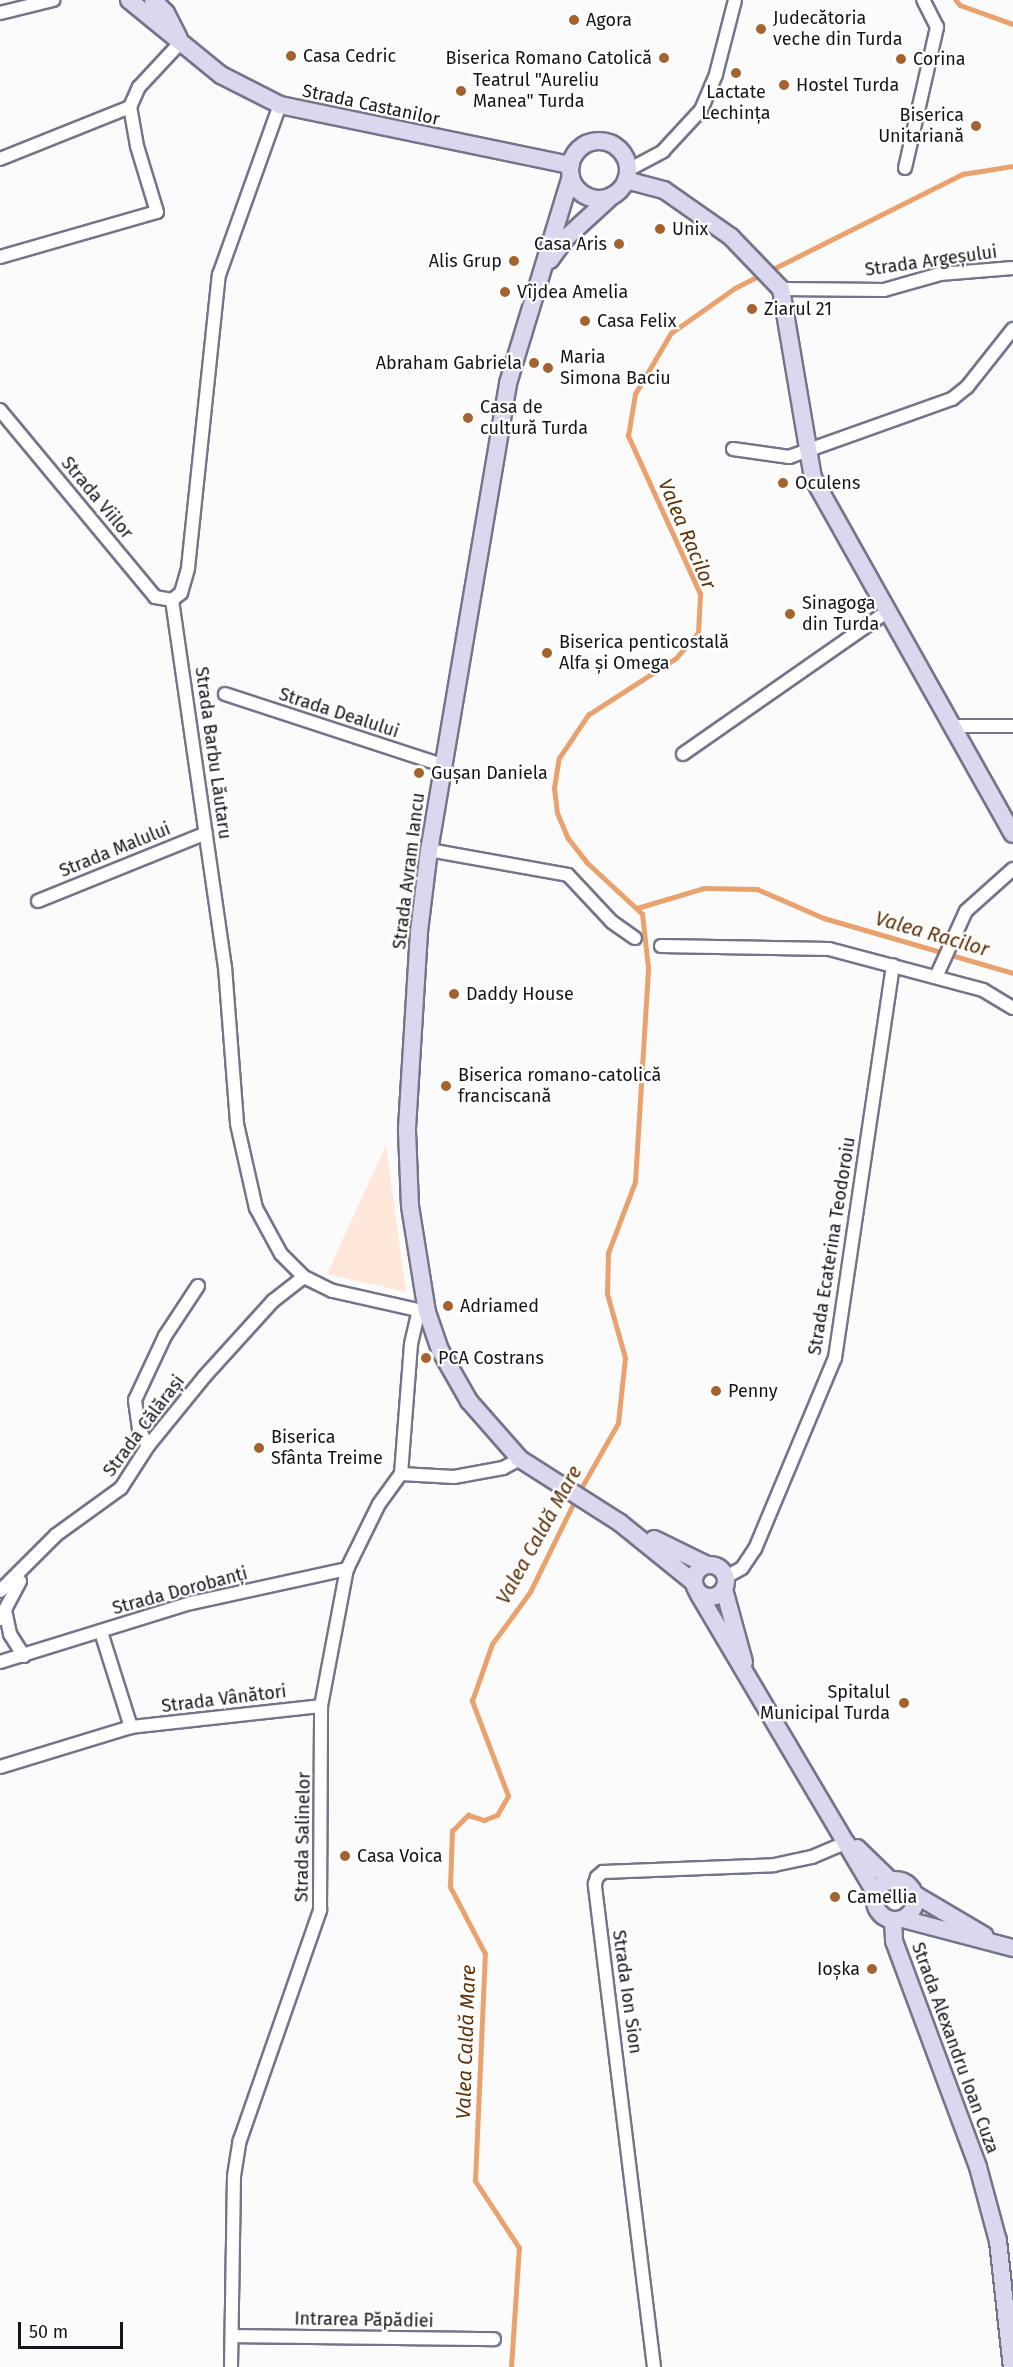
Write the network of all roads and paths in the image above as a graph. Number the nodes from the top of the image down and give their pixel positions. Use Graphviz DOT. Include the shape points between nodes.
graph roads {
  1 [pos="53,0"];
  2 [pos="129,0"];
  3 [pos="153,0"];
  4 [pos="735,0"];
  5 [pos="923,0"];
  6 [pos="0,13"];
  7 [pos="181,42"];
  8 [pos="280,105"];
  9 [pos="130,107"];
  10 [pos="0,159"];
  11 [pos="905,168"];
  12 [pos="571,170"];
  13 [pos="627,175"];
  14 [pos="615,194"];
  15 [pos="0,257"];
  16 [pos="543,268"];
  17 [pos="1013,268"];
  18 [pos="779,286"];
  19 [pos="1013,329"];
  20 [pos="0,410"];
  21 [pos="733,448"];
  22 [pos="807,452"];
  23 [pos="171,600"];
  24 [pos="888,611"];
  25 [pos="225,694"];
  26 [pos="953,726"];
  27 [pos="1013,726"];
  28 [pos="683,754"];
  29 [pos="442,765"];
  30 [pos="206,833"];
  31 [pos="1013,834"];
  32 [pos="429,850"];
  33 [pos="1013,869"];
  34 [pos="38,901"];
  35 [pos="635,938"];
  36 [pos="661,946"];
  37 [pos="893,965"];
  38 [pos="936,977"];
  39 [pos="1013,1008"];
  40 [pos="304,1277"];
  41 [pos="198,1286"];
  42 [pos="423,1311"];
  43 [pos="148,1446"];
  44 [pos="520,1459"];
  45 [pos="401,1474"];
  46 [pos="619,1522"];
  47 [pos="30,1563"];
  48 [pos="707,1565"];
  49 [pos="347,1569"];
  50 [pos="725,1583"];
  51 [pos="696,1587"];
  52 [pos="0,1591"];
  53 [pos="3,1615"];
  54 [pos="101,1632"];
  55 [pos="24,1656"];
  56 [pos="0,1662"];
  57 [pos="744,1666"];
  58 [pos="321,1706"];
  59 [pos="131,1727"];
  60 [pos="0,1767"];
  61 [pos="846,1839"];
  62 [pos="891,1881"];
  63 [pos="876,1894"];
  64 [pos="914,1894"];
  65 [pos="898,1919"];
  66 [pos="994,1942"];
  67 [pos="1013,1948"];
  68 [pos="233,2336"];
  69 [pos="494,2339"];
  70 [pos="231,2367"];
  71 [pos="654,2367"];
  72 [pos="1012,2367"];
  1 -- 6 [label="street"];
  2 -- 7 [label="main road, Strada Castanilor"];
  3 -- 7 [label="main road, Strada Castanilor" via="166,13"];
  4 -- 13 [label="street" via="716,74 701,110 663,151"];
  5 -- 11 [label="street" via="937,27"];
  7 -- 8 [label="main road, Strada Castanilor" via="221,75"];
  7 -- 9 [label="street" via="139,87"];
  8 -- 12 [label="main road, Strada Castanilor"];
  8 -- 23 [label="street" via="219,275 188,568 181,593"];
  9 -- 10 [label="street"];
  9 -- 15 [label="street" via="136,146 157,212"];
  12 -- 13 [label="main road" via="582,147 602,141 621,150"];
  12 -- 14 [label="main road" via="588,196 606,198"];
  12 -- 16 [label="main road, Strada Avram Iancu"];
  13 -- 14 [label="main road"];
  13 -- 18 [label="main road" via="664,190 731,237"];
  14 -- 16 [label="main road, Strada Avram Iancu" via="567,237"];
  16 -- 29 [label="main road, Strada Avram Iancu" via="508,384"];
  17 -- 18 [label="street, Strada Argeșului" via="940,274 884,290"];
  18 -- 22 [label="main road"];
  19 -- 22 [label="street" via="967,387 952,399"];
  20 -- 23 [label="street, Strada Viilor" via="155,597"];
  21 -- 22 [label="street" via="789,458"];
  22 -- 24 [label="main road" via="813,478"];
  23 -- 30 [label="street, Strada Barbu Lăutaru"];
  24 -- 26 [label="main road"];
  24 -- 28 [label="street"];
  25 -- 29 [label="street, Strada Dealului"];
  26 -- 27 [label="street"];
  26 -- 31 [label="main road"];
  29 -- 32 [label="main road, Strada Avram Iancu"];
  30 -- 34 [label="street, Strada Malului"];
  30 -- 40 [label="street, Strada Barbu Lăutaru" via="225,968 237,1124 256,1208 266,1232"];
  32 -- 35 [label="street" via="568,875 612,922"];
  32 -- 42 [label="main road, Strada Avram Iancu" via="419,932 407,1131"];
  33 -- 38 [label="street" via="966,911"];
  36 -- 37 [label="street" via="830,949"];
  37 -- 38 [label="street"];
  37 -- 50 [label="street, Strada Ecaterina Teodoroiu" via="837,1351 755,1549"];
  38 -- 39 [label="street" via="983,990"];
  40 -- 42 [label="street, Strada Barbu Lăutaru" via="333,1291"];
  40 -- 43 [label="street, Strada Călărași" via="273,1301"];
  41 -- 43 [label="street" via="165,1336 135,1400 139,1429"];
  42 -- 44 [label="main road, Strada Avram Iancu" via="469,1401"];
  42 -- 45 [label="street" via="411,1344"];
  43 -- 47 [label="street, Strada Călărași" via="121,1488 56,1535"];
  44 -- 45 [label="street" via="503,1468 454,1478"];
  44 -- 46 [label="main road, Strada Avram Iancu"];
  45 -- 49 [label="street, Strada Salinelor" via="379,1504"];
  46 -- 48 [label="main road"];
  46 -- 51 [label="main road"];
  47 -- 52 [label="street, Strada Călărași"];
  47 -- 53 [label="street, Strada Călărași" via="32,1568 14,1588"];
  48 -- 50 [label="main road" via="719,1568"];
  48 -- 51 [label="main road" via="697,1570"];
  49 -- 54 [label="street, Strada Dorobanți" via="191,1603"];
  49 -- 58 [label="street, Strada Salinelor"];
  50 -- 51 [label="main road" via="709,1598"];
  50 -- 57 [label="main road"];
  51 -- 57 [label="main road"];
  53 -- 55 [label="street"];
  54 -- 55 [label="street, Strada Dorobanți"];
  54 -- 59 [label="street"];
  55 -- 56 [label="street, Strada Dorobanți"];
  57 -- 61 [label="main road"];
  58 -- 59 [label="street, Strada Vânători"];
  58 -- 68 [label="street, Strada Salinelor" via="320,1911 240,2140 234,2176"];
  59 -- 60 [label="street, Strada Vânători"];
  61 -- 62 [label="main road"];
  61 -- 63 [label="main road"];
  61 -- 71 [label="street, Strada Ion Sion" via="812,1857 774,1865 603,1872 597,1877"];
  62 -- 63 [label="main road"];
  62 -- 64 [label="main road" via="905,1883"];
  63 -- 65 [label="main road" via="879,1911"];
  64 -- 65 [label="main road" via="911,1913"];
  64 -- 66 [label="main road"];
  65 -- 66 [label="main road"];
  65 -- 72 [label="main road, Strada Alexandru Ioan Cuza" via="894,1941 981,2177 998,2241"];
  66 -- 67 [label="main road"];
  68 -- 69 [label="street, Intrarea Păpădiei"];
  68 -- 70 [label="street, Strada Salinelor"];
}
